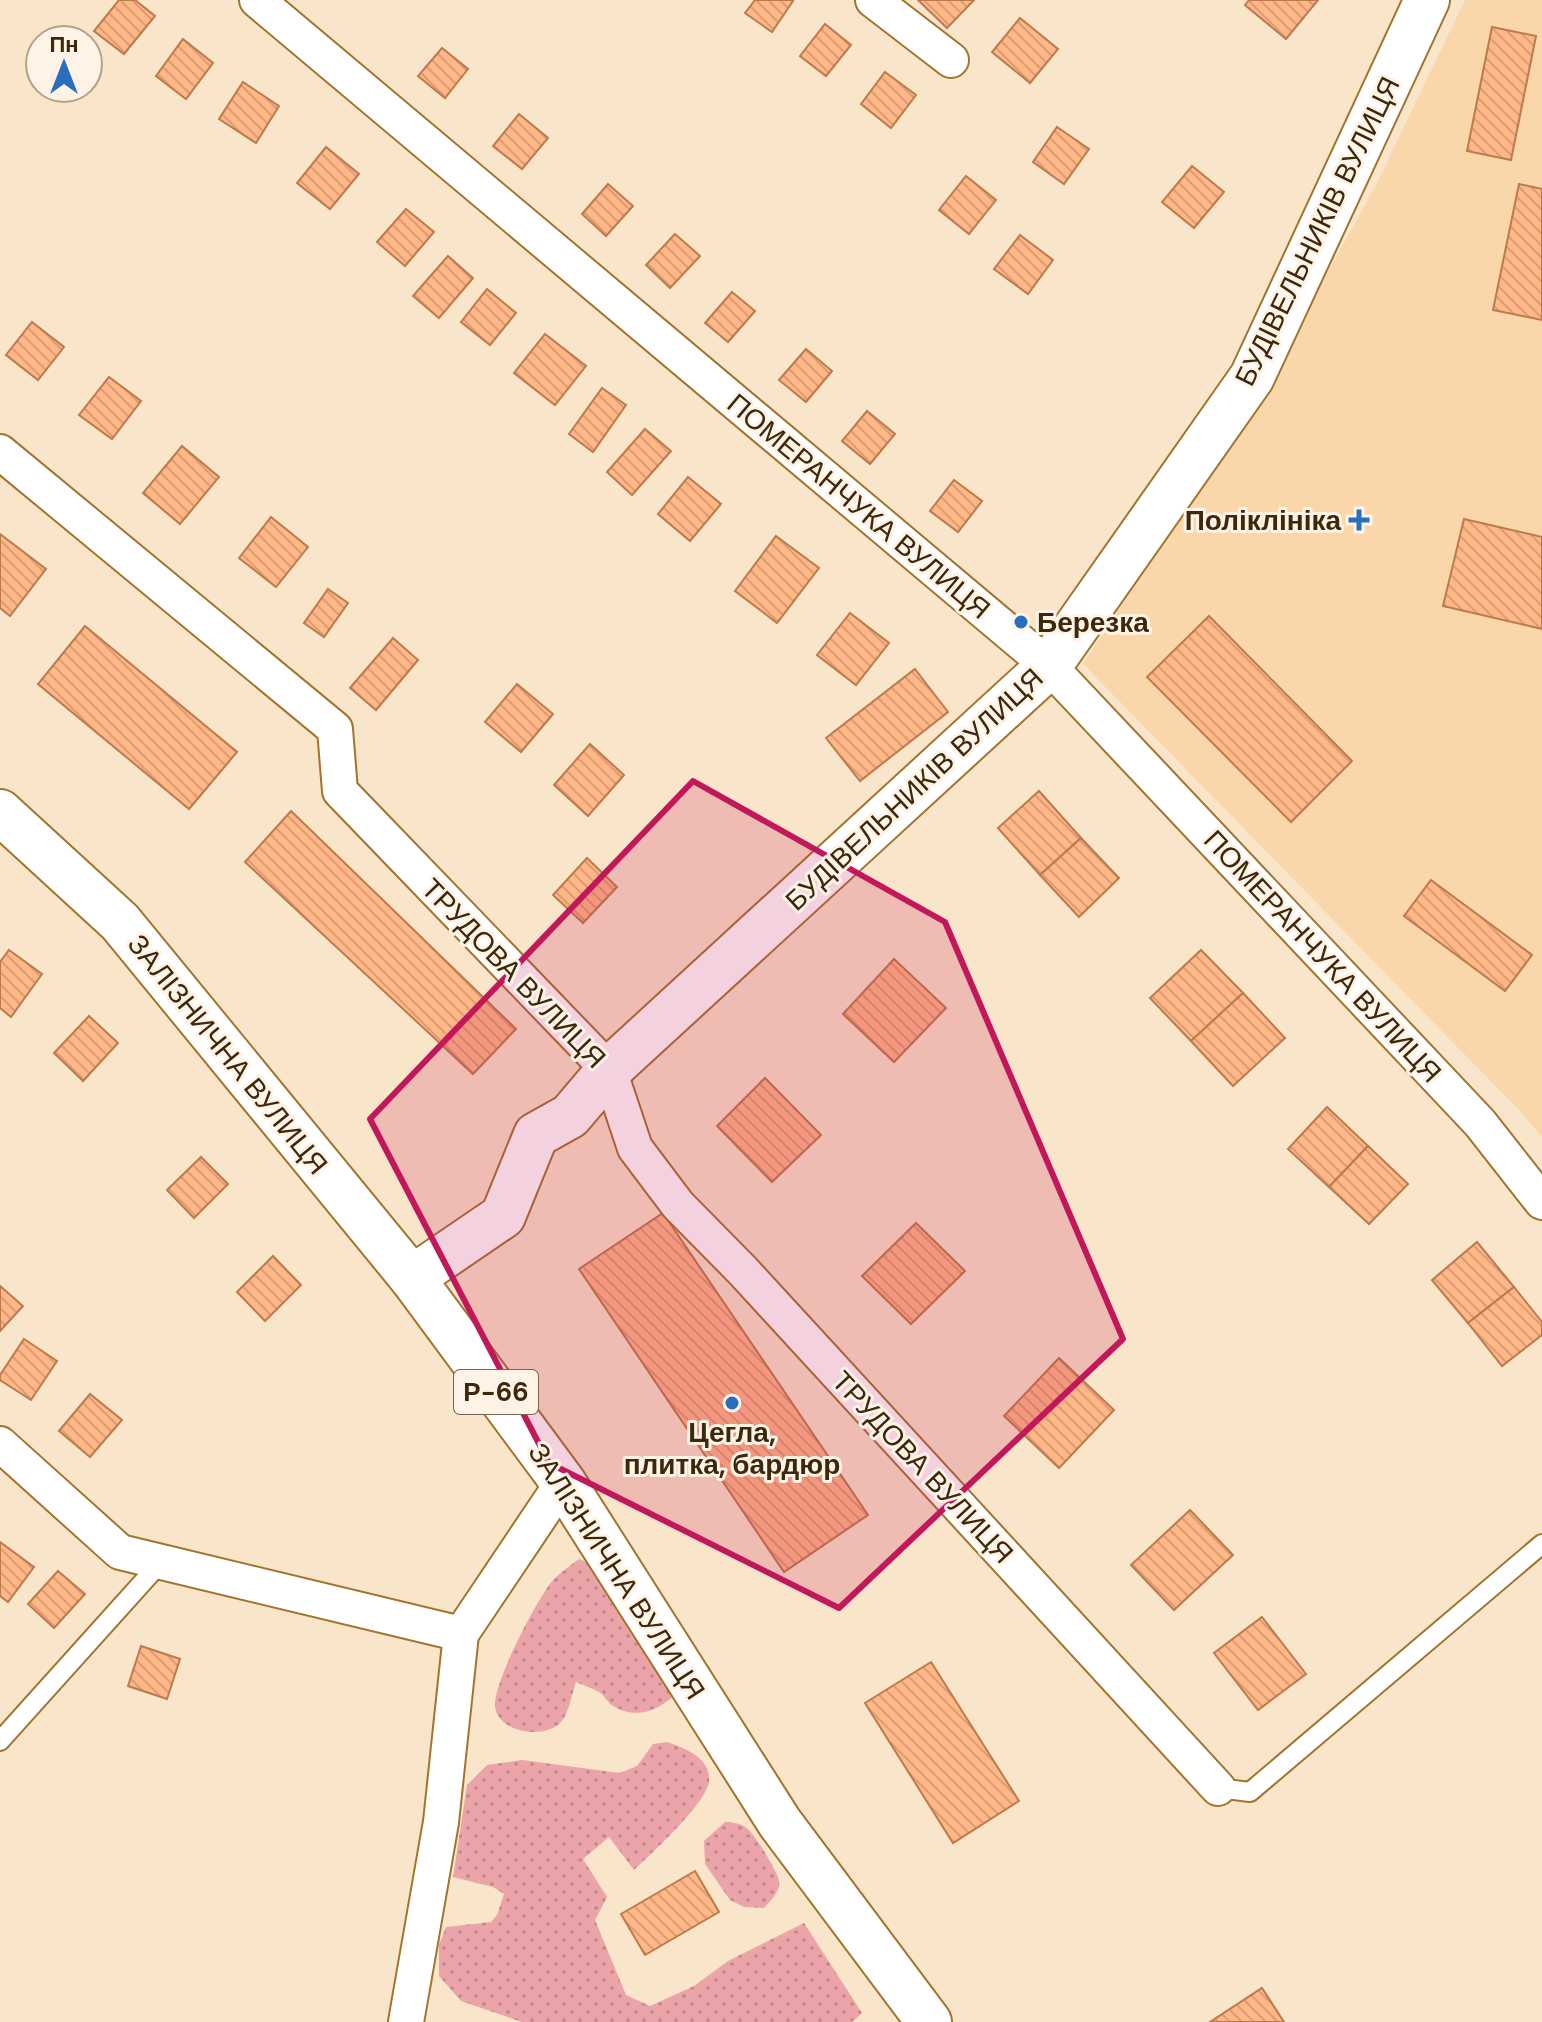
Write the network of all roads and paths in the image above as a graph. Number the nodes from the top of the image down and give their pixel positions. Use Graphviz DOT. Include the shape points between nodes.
graph roads {
  1 [pos="257,0"];
  2 [pos="873,0"];
  3 [pos="1427,0"];
  4 [pos="951,60"];
  5 [pos="0,452"];
  6 [pos="1049,666"];
  7 [pos="0,812"];
  8 [pos="609,1070"];
  9 [pos="1542,1202"];
  10 [pos="412,1278"];
  11 [pos="0,1444"];
  12 [pos="563,1482"];
  13 [pos="1542,1544"];
  14 [pos="161,1562"];
  15 [pos="461,1634"];
  16 [pos="0,1741"];
  17 [pos="1218,1788"];
  18 [pos="406,2022"];
  19 [pos="929,2022"];
  1 -- 6 [label="street, ПОМЕРАНЧУКА ВУЛИЦЯ"];
  2 -- 4 [label="street"];
  3 -- 6 [label="street, БУДІВЕЛЬНИКІВ ВУЛИЦЯ" via="1252,377"];
  5 -- 8 [label="street, ТРУДОВА ВУЛИЦЯ" via="335,729 340,791"];
  6 -- 8 [label="street, БУДІВЕЛЬНИКІВ ВУЛИЦЯ"];
  6 -- 9 [label="street, ПОМЕРАНЧУКА ВУЛИЦЯ" via="1480,1123"];
  7 -- 10 [label="street, ЗАЛІЗНИЧНА ВУЛИЦЯ / Р-66" via="120,922"];
  8 -- 10 [label="street, БУДІВЕЛЬНИКІВ ВУЛИЦЯ" via="570,1116 536,1135 503,1216"];
  8 -- 17 [label="street, ТРУДОВА ВУЛИЦЯ" via="635,1148 678,1205"];
  10 -- 12 [label="street, ЗАЛІЗНИЧНА ВУЛИЦЯ / Р-66"];
  11 -- 14 [label="street" via="120,1552"];
  12 -- 15 [label="street"];
  12 -- 19 [label="street, ЗАЛІЗНИЧНА ВУЛИЦЯ / Р-66" via="780,1823"];
  13 -- 17 [label="lane" via="1250,1792"];
  14 -- 15 [label="street"];
  14 -- 16 [label="lane"];
  15 -- 18 [label="street" via="441,1822"];
}
